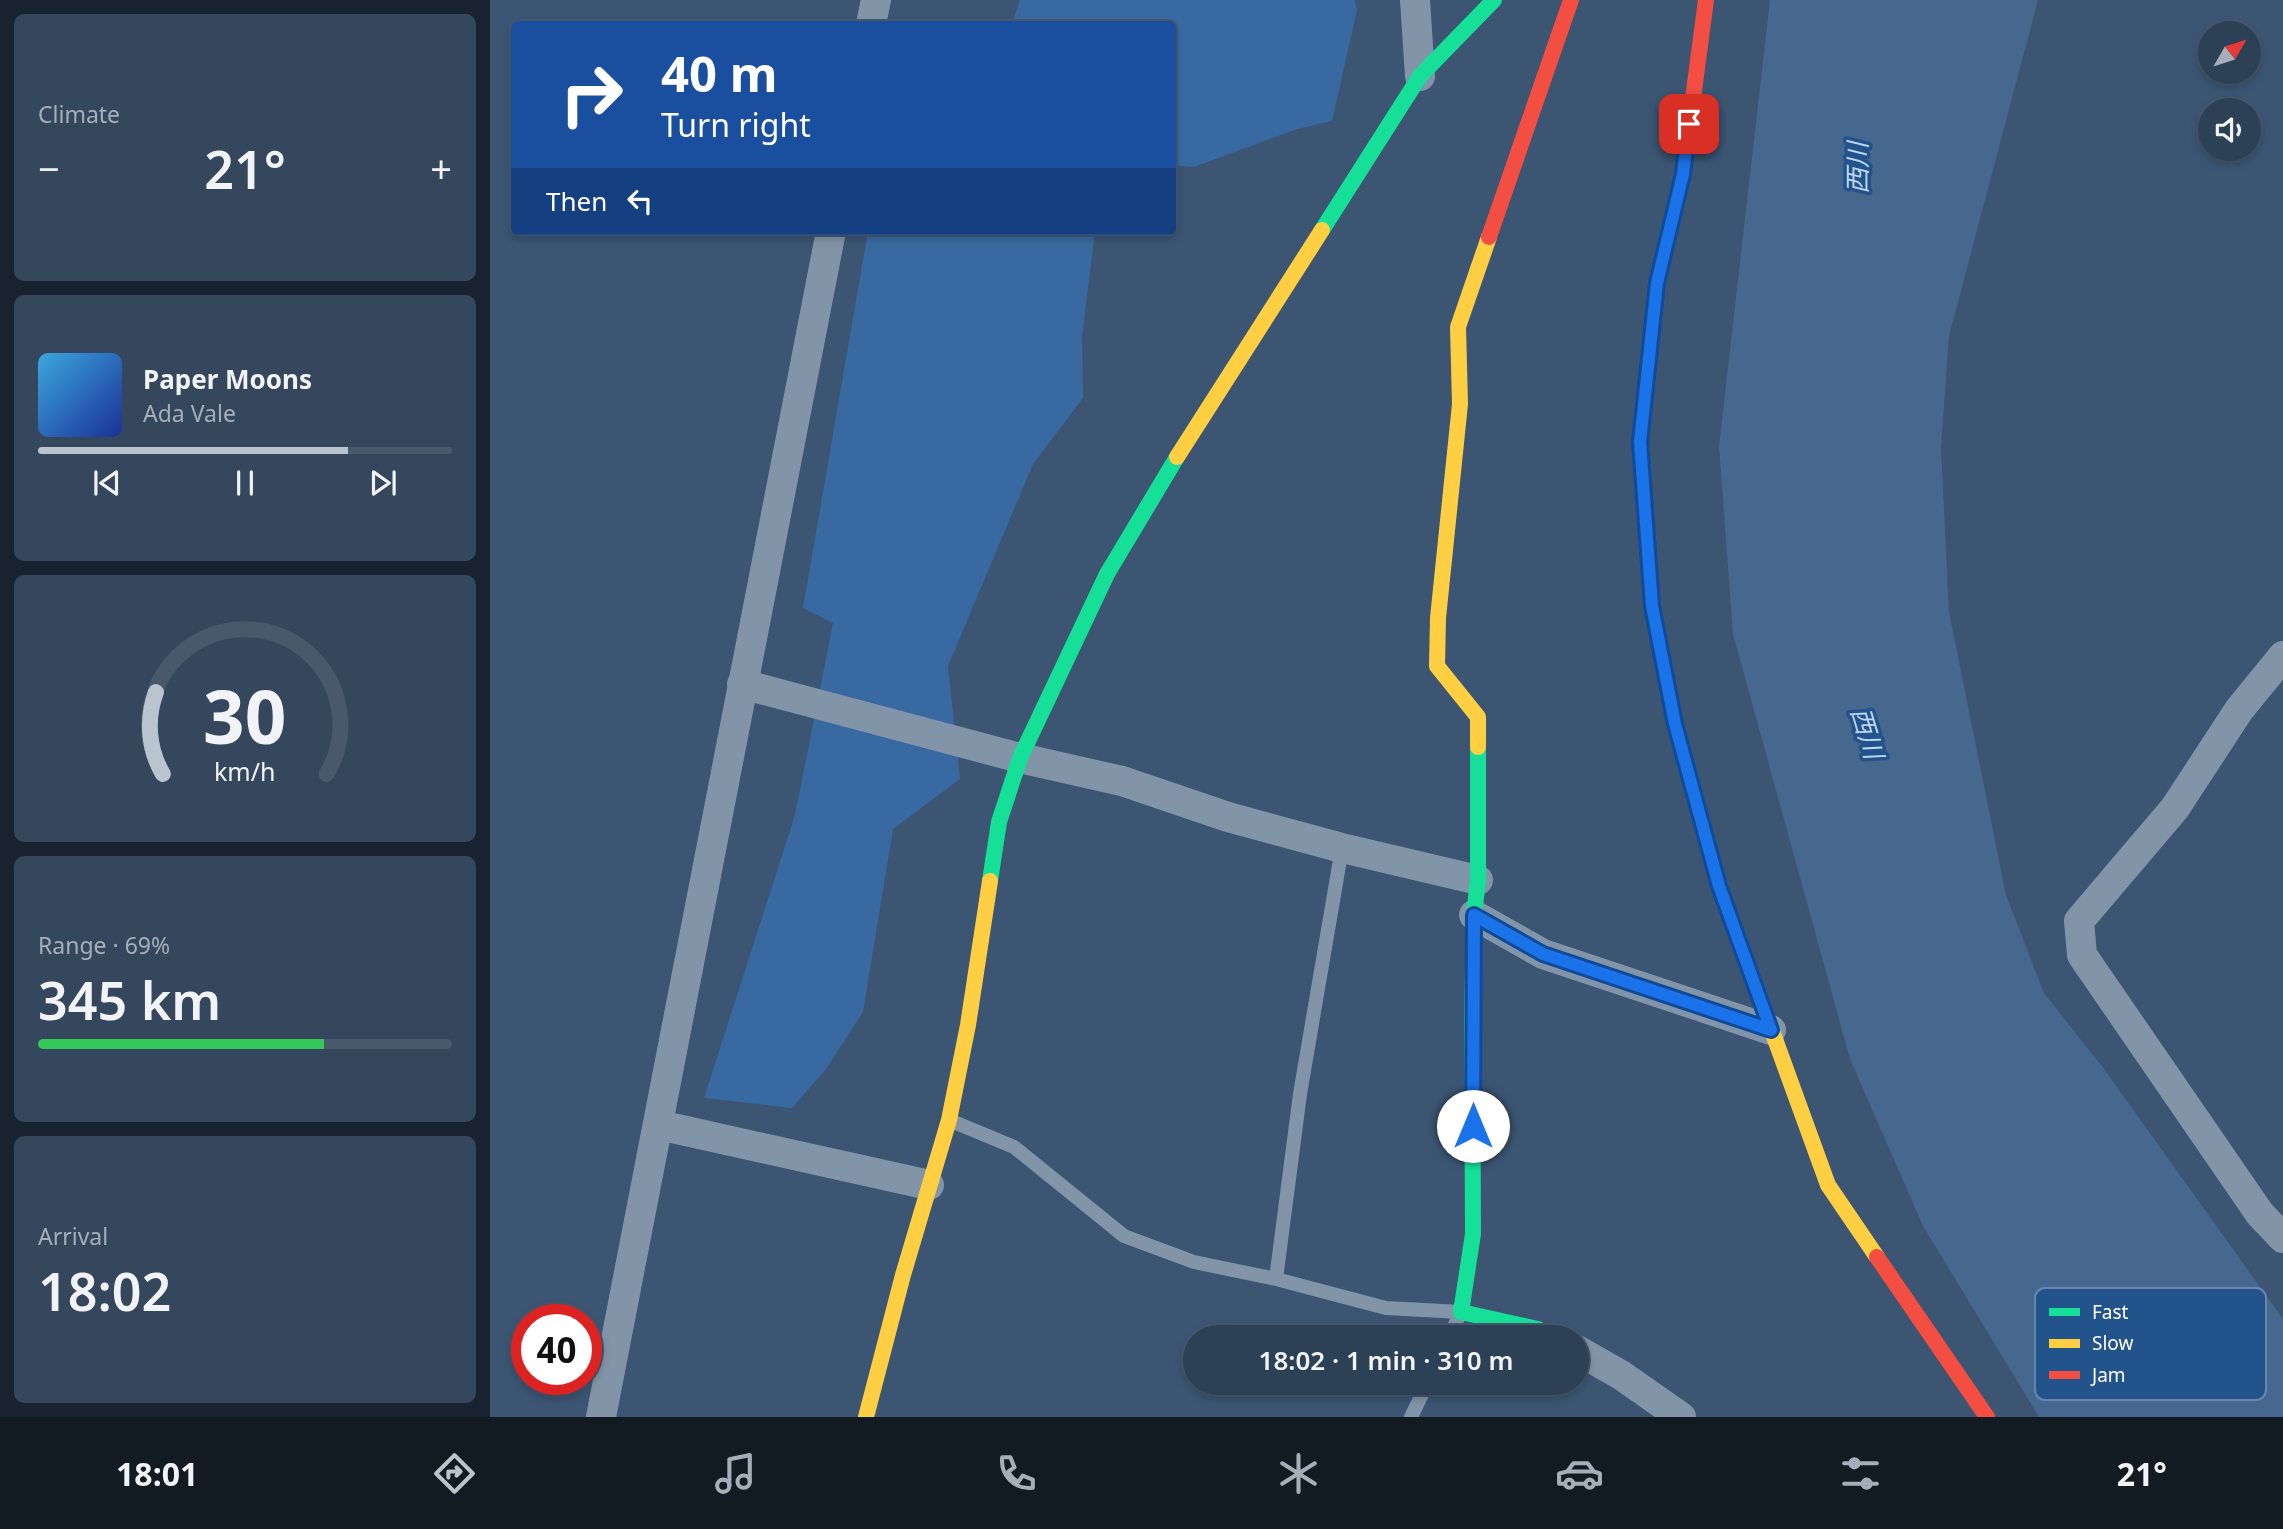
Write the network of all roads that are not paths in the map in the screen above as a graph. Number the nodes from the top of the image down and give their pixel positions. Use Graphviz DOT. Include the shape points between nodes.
graph roads {
  1 [pos="876,0"];
  2 [pos="1415,0"];
  3 [pos="1494,0"];
  4 [pos="1571,0"];
  5 [pos="1706,0"];
  6 [pos="872,21"];
  7 [pos="1420,76"];
  8 [pos="830,235"];
  9 [pos="2283,656"];
  10 [pos="741,684"];
  11 [pos="1020,758"];
  12 [pos="1342,848"];
  13 [pos="1478,880"];
  14 [pos="1474,915"];
  15 [pos="1771,1030"];
  16 [pos="949,1120"];
  17 [pos="659,1125"];
  18 [pos="929,1185"];
  19 [pos="2283,1238"];
  20 [pos="1276,1279"];
  21 [pos="1461,1312"];
  22 [pos="1455,1325"];
  23 [pos="1520,1325"];
  24 [pos="1589,1357"];
  25 [pos="1422,1395"];
  26 [pos="601,1417"];
  27 [pos="866,1417"];
  28 [pos="1411,1417"];
  29 [pos="1681,1417"];
  30 [pos="1987,1417"];
  1 -- 6 [label="street"];
  2 -- 7 [label="street"];
  3 -- 7 [label="street"];
  4 -- 13 [label="street" via="1458,327 1460,404 1437,618 1437,666 1478,717"];
  5 -- 15 [label="street" via="1683,174 1657,283 1640,442 1652,606 1675,724 1719,886"];
  7 -- 11 [label="street" via="1195,427 1121,552 1058,672"];
  8 -- 10 [label="street"];
  9 -- 19 [label="street" via="2239,710 2175,808 2079,921 2082,954 2260,1214"];
  10 -- 11 [label="street"];
  10 -- 17 [label="street"];
  11 -- 12 [label="street" via="1122,781 1228,817"];
  11 -- 16 [label="street" via="999,822"];
  12 -- 13 [label="street"];
  12 -- 20 [label="lane" via="1300,1094"];
  13 -- 14 [label="street"];
  14 -- 15 [label="street" via="1543,954"];
  14 -- 21 [label="street" via="1473,1234"];
  15 -- 30 [label="street" via="1828,1185"];
  16 -- 18 [label="street"];
  16 -- 20 [label="lane" via="1014,1147 1124,1236 1194,1262"];
  17 -- 18 [label="street"];
  17 -- 26 [label="street"];
  18 -- 27 [label="street"];
  20 -- 21 [label="lane" via="1386,1308"];
  21 -- 22 [label="lane"];
  21 -- 23 [label="street"];
  24 -- 29 [label="street"];
  25 -- 28 [label="lane"];
}
